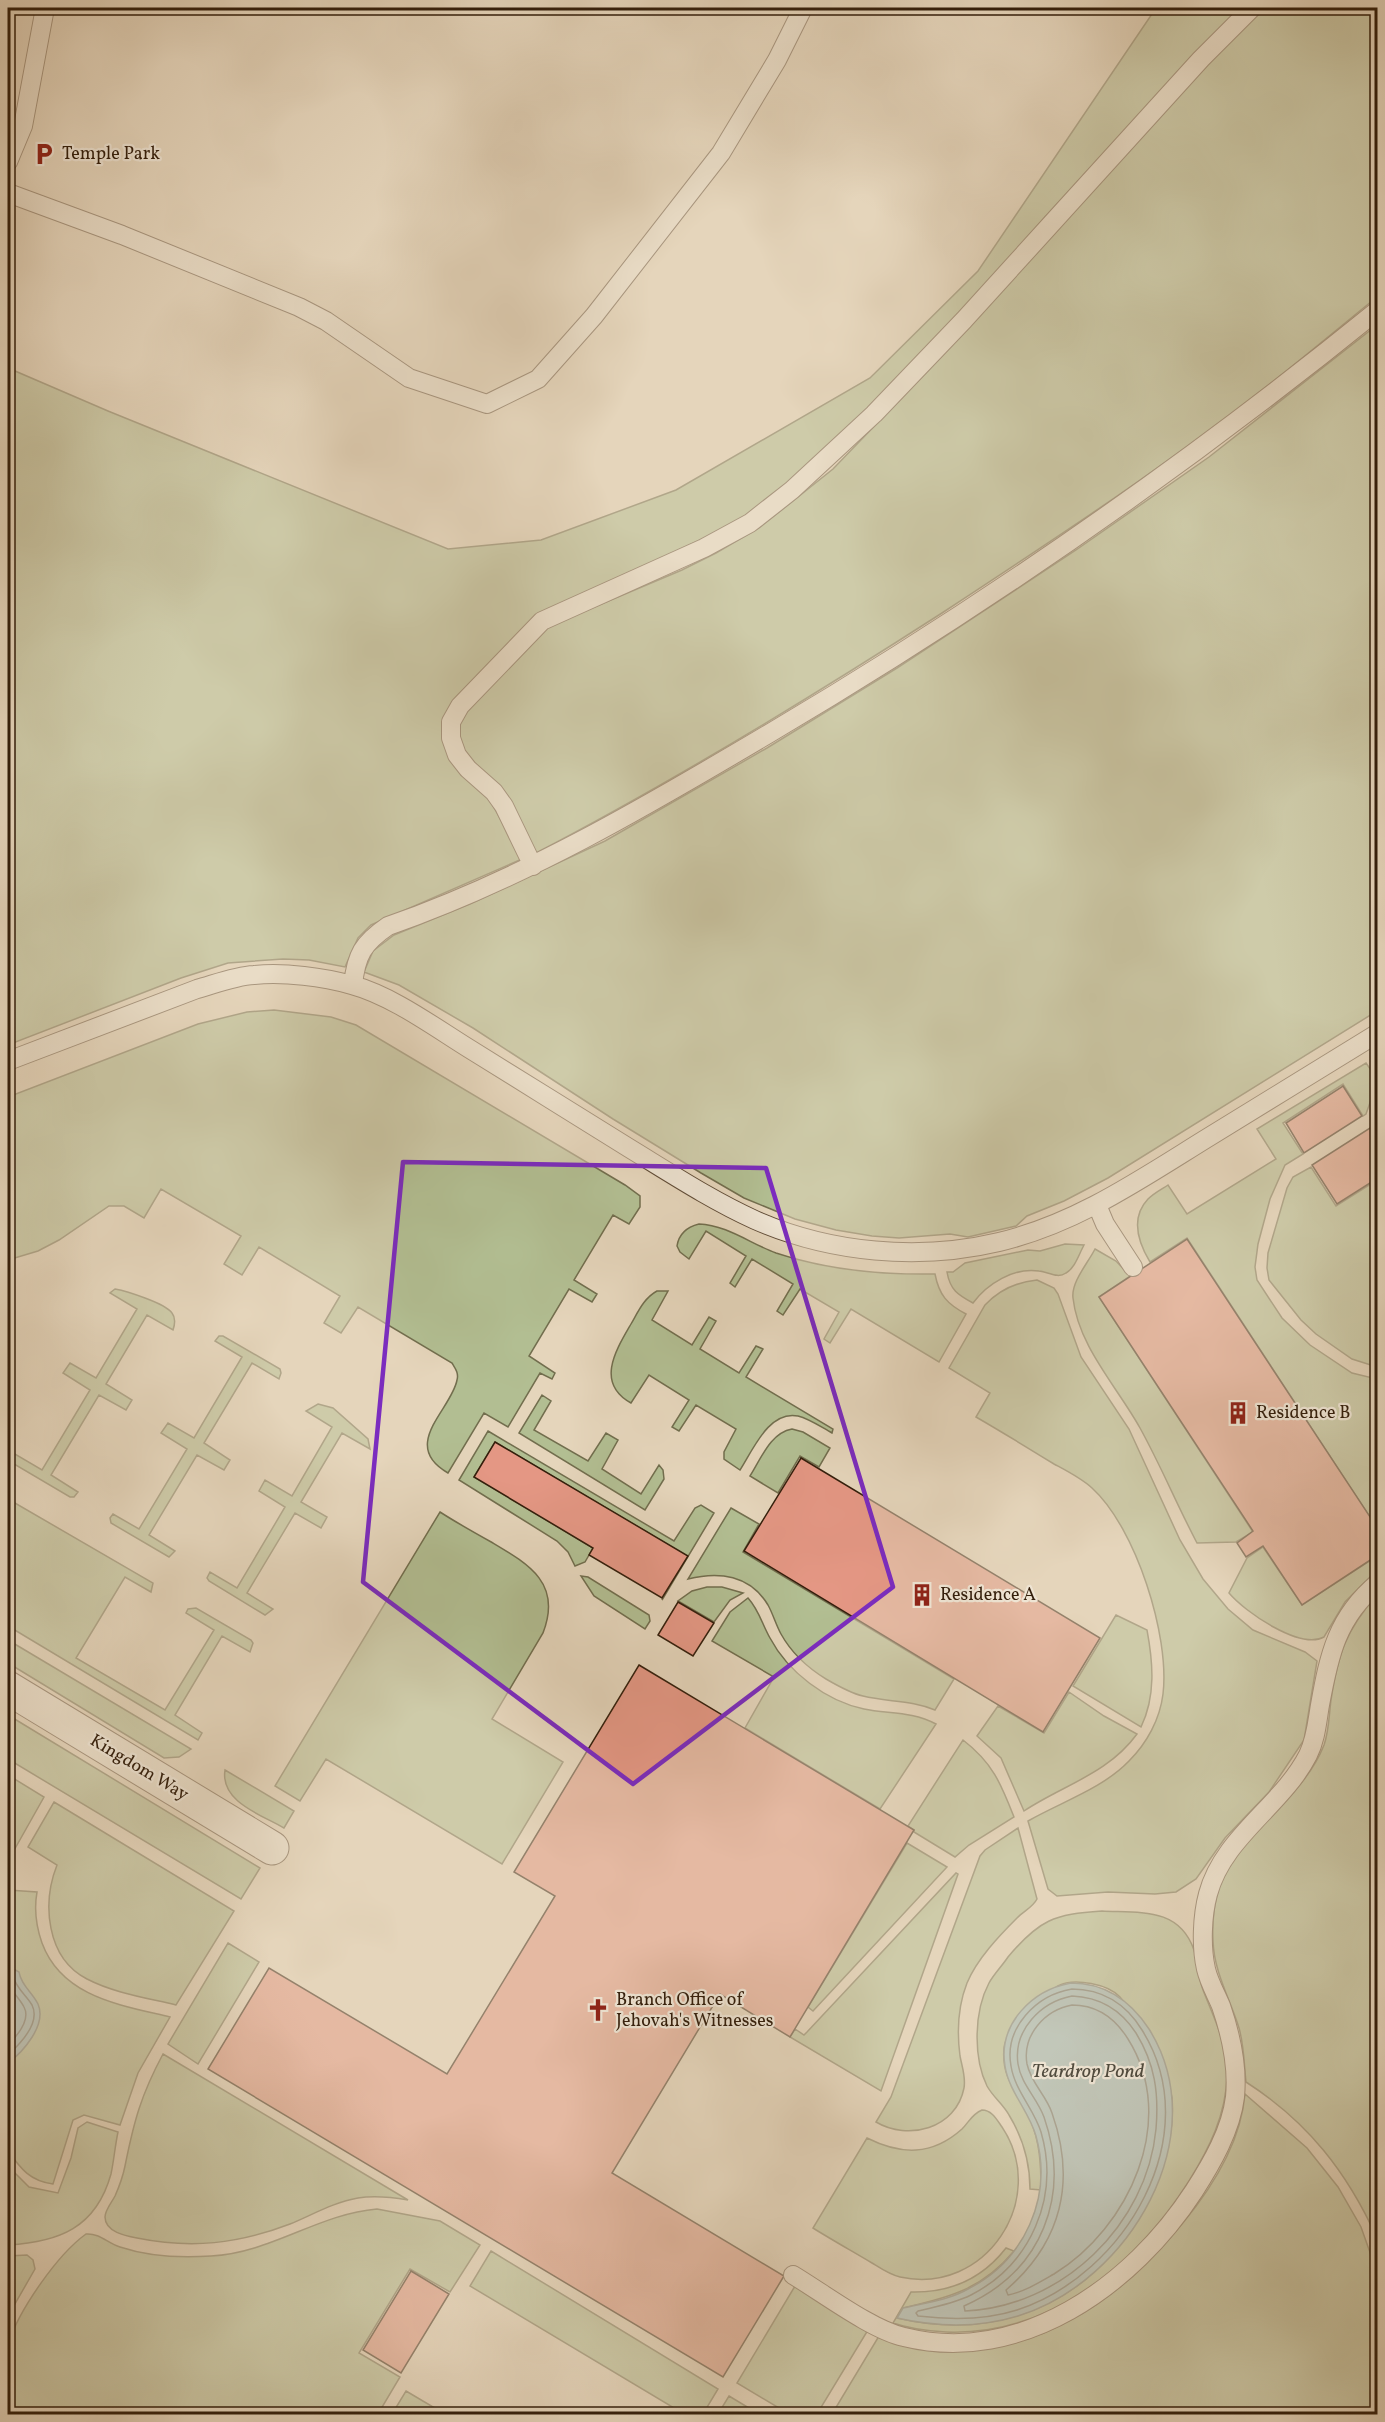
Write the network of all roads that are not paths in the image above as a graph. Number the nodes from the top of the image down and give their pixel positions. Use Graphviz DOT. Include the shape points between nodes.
graph roads {
  1 [pos="45,8"];
  2 [pos="803,8"];
  3 [pos="1252,8"];
  4 [pos="8,162"];
  5 [pos="8,193"];
  6 [pos="1377,310"];
  7 [pos="533,866"];
  8 [pos="353,985"];
  9 [pos="1377,1034"];
  10 [pos="8,1061"];
  11 [pos="1097,1205"];
  12 [pos="1133,1267"];
  13 [pos="1377,1583"];
  14 [pos="8,1688"];
  15 [pos="272,1848"];
  16 [pos="793,2275"];
  1 -- 4 [label="lane" via="23,126"];
  2 -- 5 [label="lane" via="721,153 594,316 538,378 488,404 409,378 299,307 122,234"];
  3 -- 7 [label="lane" via="956,329 874,414 792,490 750,523 704,548 542,621 460,706 451,722 457,755 504,806"];
  6 -- 7 [label="lane" via="1193,454 1045,559 827,699 611,827"];
  7 -- 8 [label="lane" via="388,926 370,938 361,951"];
  8 -- 10 [label="lane" via="285,975 254,975 225,981"];
  8 -- 11 [label="lane" via="413,1014 690,1185 756,1220 800,1236 885,1251 954,1250 1046,1229"];
  9 -- 11 [label="lane"];
  11 -- 12 [label="lane"];
  13 -- 16 [label="lane" via="1361,1597 1342,1624 1327,1662 1314,1741 1306,1759 1236,1843 1214,1876 1205,1919 1206,1968 1232,2043 1234,2098 1224,2136 1202,2179 1152,2245 1107,2286 1062,2315 1018,2333 954,2343 903,2337"];
  14 -- 15 [label="street, Kingdom Way"];
}
